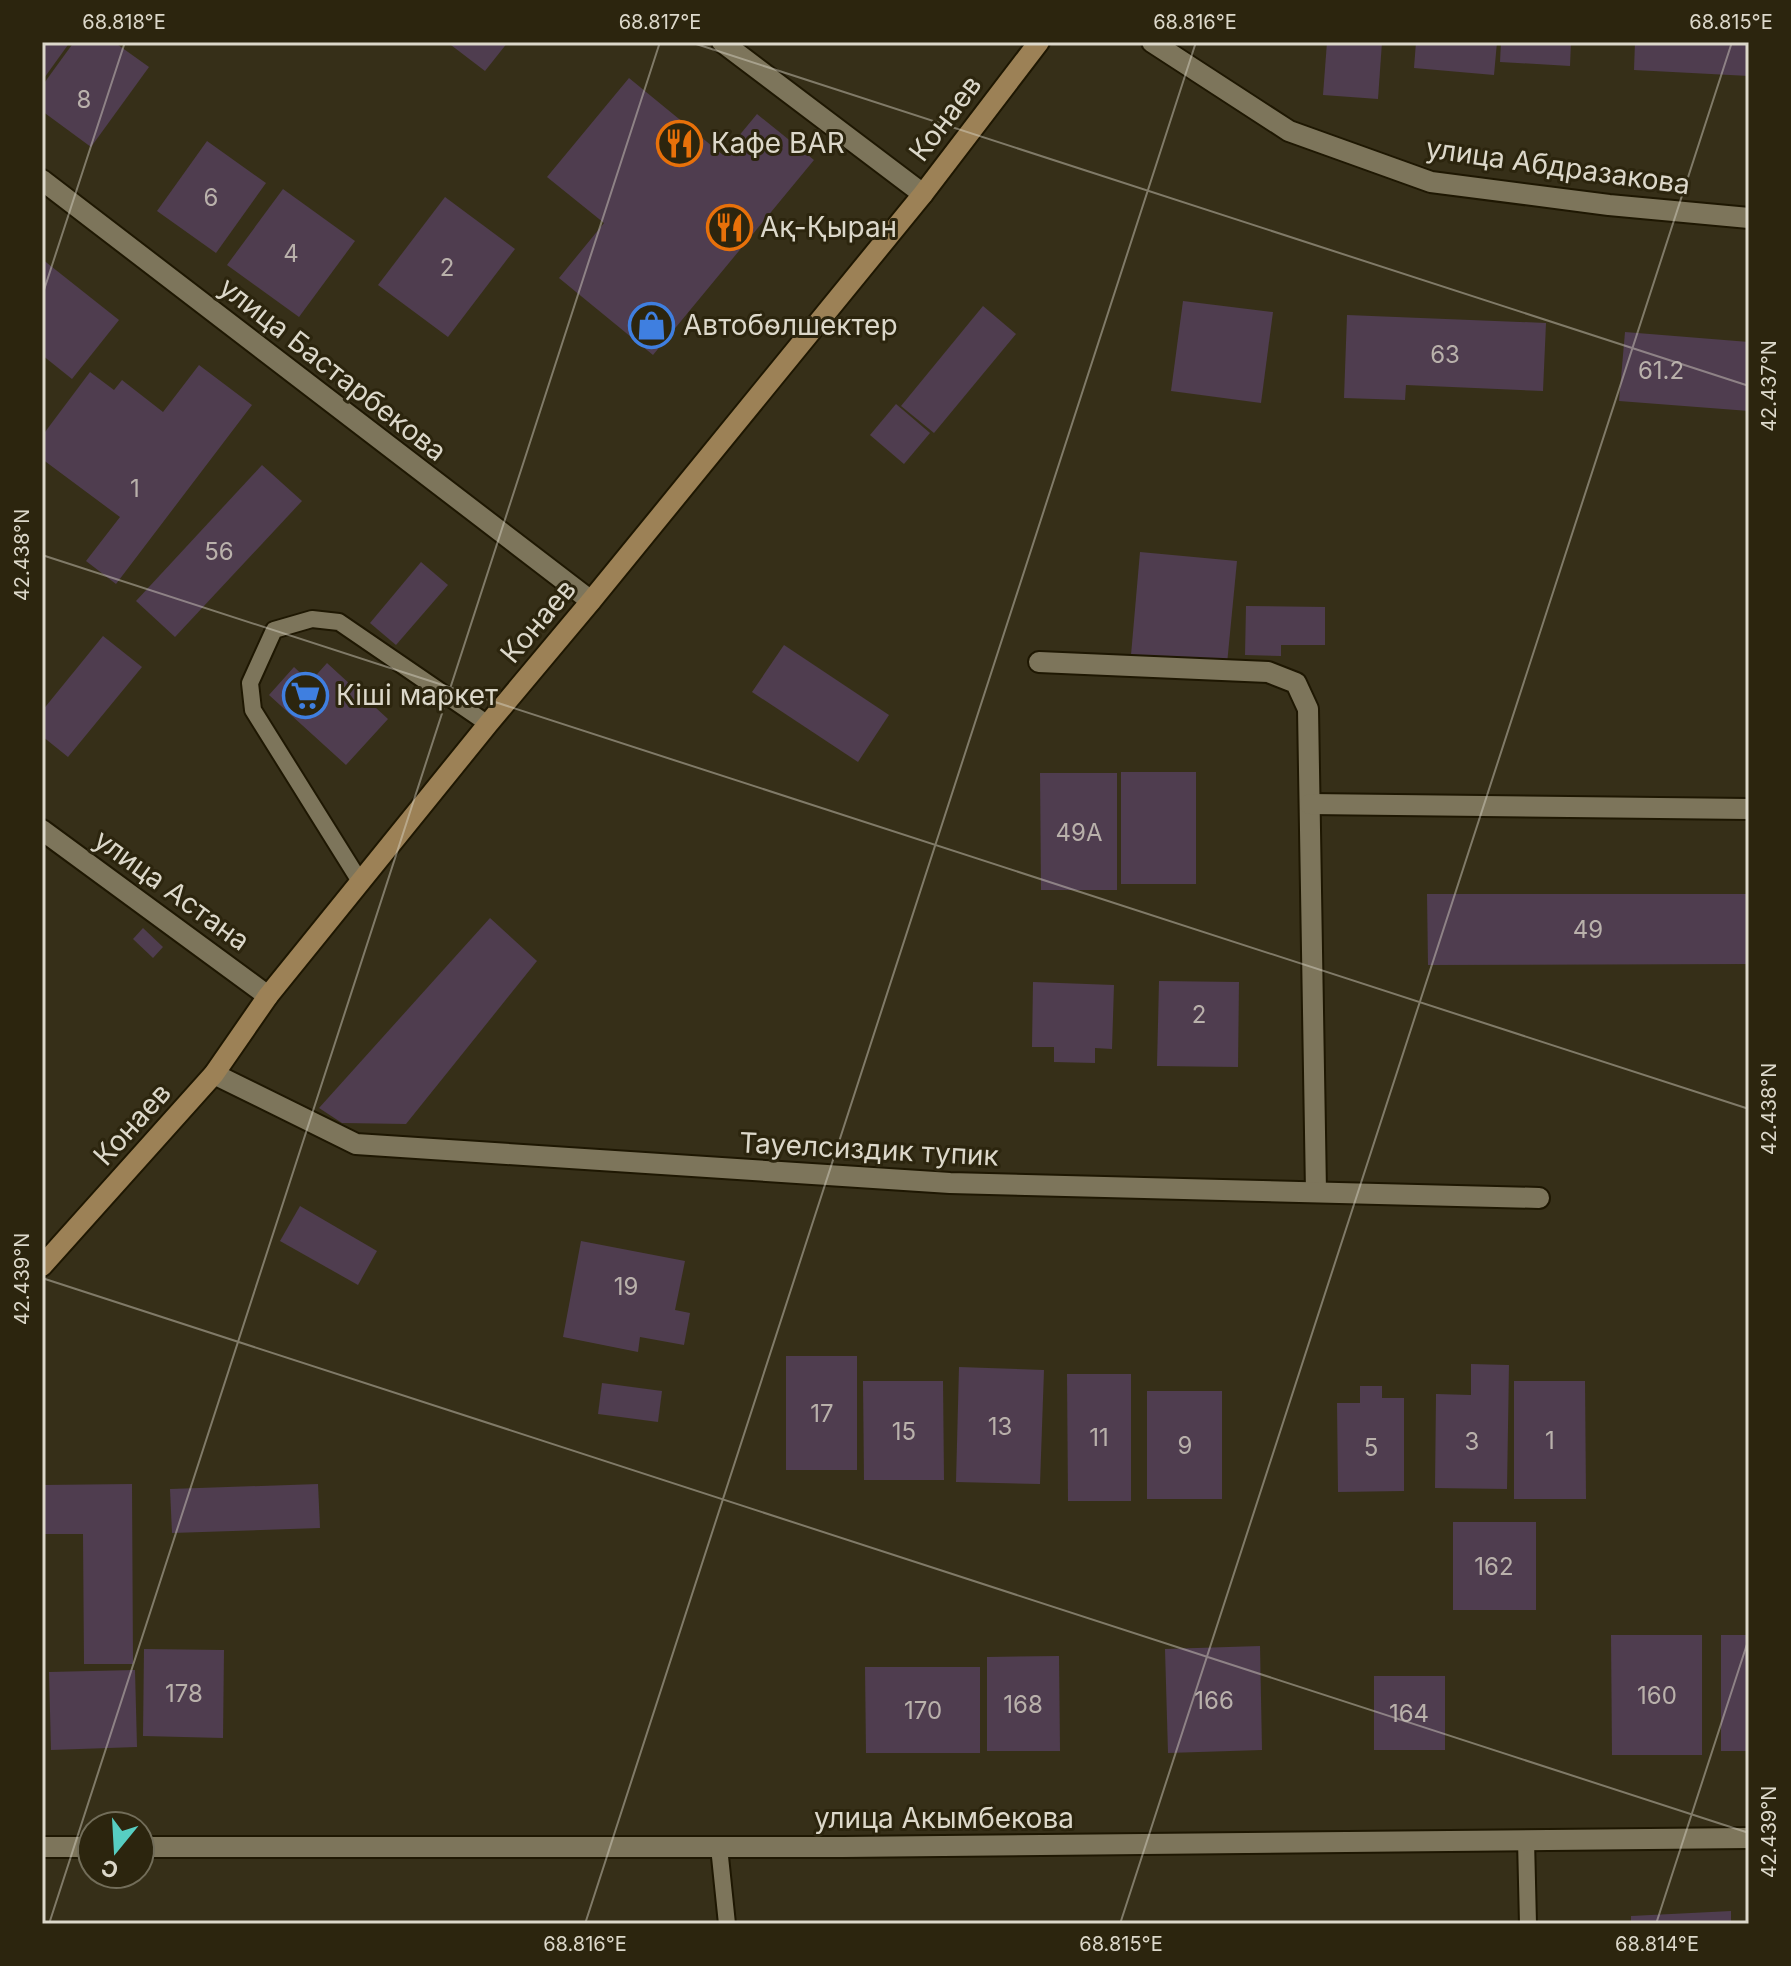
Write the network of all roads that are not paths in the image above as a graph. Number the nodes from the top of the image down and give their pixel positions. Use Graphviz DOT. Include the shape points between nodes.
graph roads {
  1 [pos="722,42"];
  2 [pos="1039,42"];
  3 [pos="1152,42"];
  4 [pos="42,180"];
  5 [pos="923,194"];
  6 [pos="1749,218"];
  7 [pos="591,601"];
  8 [pos="1039,662"];
  9 [pos="488,724"];
  10 [pos="1310,804"];
  11 [pos="1749,809"];
  12 [pos="42,830"];
  13 [pos="361,883"];
  14 [pos="268,996"];
  15 [pos="214,1074"];
  16 [pos="1316,1192"];
  17 [pos="1539,1198"];
  18 [pos="43,1263"];
  19 [pos="1749,1838"];
  20 [pos="1526,1840"];
  21 [pos="42,1847"];
  22 [pos="76,1847"];
  23 [pos="156,1847"];
  24 [pos="719,1847"];
  25 [pos="727,1924"];
  26 [pos="1528,1924"];
  1 -- 5 [label="street"];
  2 -- 5 [label="main road, Конаев"];
  3 -- 6 [label="street, улица Абдразакова" via="1289,131 1431,182"];
  4 -- 7 [label="street, улица Бастарбекова"];
  5 -- 7 [label="main road, Конаев"];
  7 -- 9 [label="main road, Конаев"];
  8 -- 10 [label="street" via="1268,672 1296,683 1308,709"];
  9 -- 13 [label="main road, Конаев"];
  9 -- 13 [label="lane" via="339,622 312,619 274,630 250,683 253,710"];
  10 -- 11 [label="street"];
  10 -- 16 [label="street"];
  12 -- 14 [label="street, улица Астана"];
  13 -- 14 [label="main road, Конаев"];
  14 -- 15 [label="main road, Конаев"];
  15 -- 16 [label="street, Тауелсиздик тупик" via="356,1144 950,1183"];
  15 -- 18 [label="main road, Конаев"];
  16 -- 17 [label="street, Тауелсиздик тупик"];
  19 -- 20 [label="street, улица Акымбекова"];
  20 -- 24 [label="street, улица Акымбекова"];
  20 -- 26 [label="lane"];
  21 -- 22 [label="street"];
  23 -- 24 [label="street, улица Акымбекова"];
  24 -- 25 [label="lane"];
}
